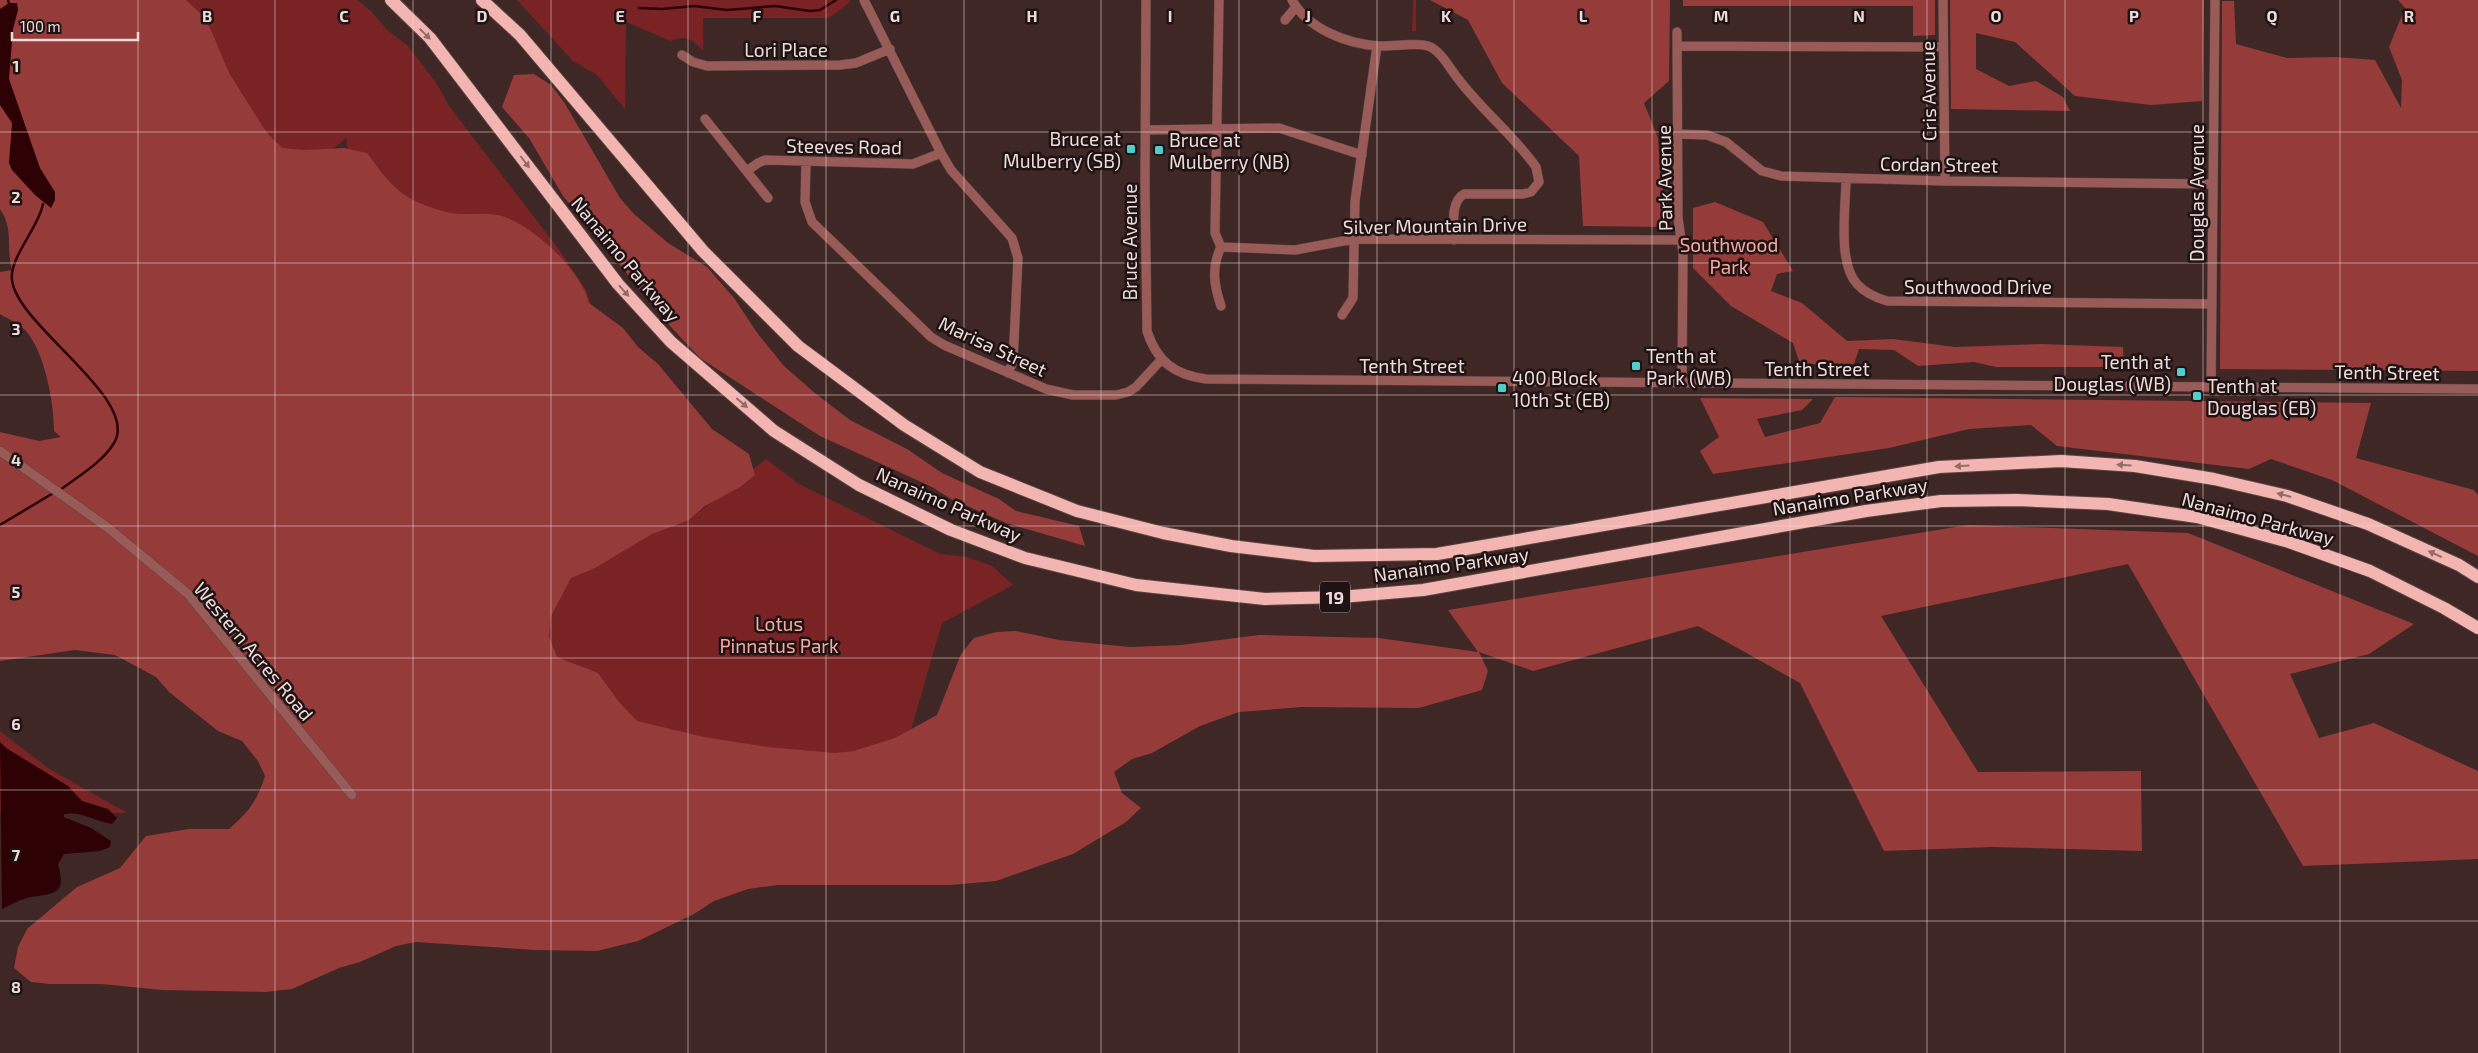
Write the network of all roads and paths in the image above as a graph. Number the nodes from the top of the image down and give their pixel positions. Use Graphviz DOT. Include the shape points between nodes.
graph roads {
  1 [pos="391,0"];
  2 [pos="482,0"];
  3 [pos="864,0"];
  4 [pos="1146,0"];
  5 [pos="1219,0"];
  6 [pos="1943,0"];
  7 [pos="2215,0"];
  8 [pos="1294,4"];
  9 [pos="1285,20"];
  10 [pos="1677,32"];
  11 [pos="1377,46"];
  12 [pos="1677,46"];
  13 [pos="1943,48"];
  14 [pos="890,49"];
  15 [pos="682,54"];
  16 [pos="705,119"];
  17 [pos="1218,129"];
  18 [pos="1146,130"];
  19 [pos="1678,134"];
  20 [pos="941,153"];
  21 [pos="1362,155"];
  22 [pos="806,163"];
  23 [pos="747,171"];
  24 [pos="1846,178"];
  25 [pos="1945,181"];
  26 [pos="2212,184"];
  27 [pos="768,198"];
  28 [pos="1354,239"];
  29 [pos="1454,240"];
  30 [pos="1681,240"];
  31 [pos="1221,247"];
  32 [pos="2212,304"];
  33 [pos="1221,306"];
  34 [pos="1342,315"];
  35 [pos="1161,360"];
  36 [pos="1008,373"];
  37 [pos="1682,383"];
  38 [pos="2211,387"];
  39 [pos="2478,389"];
  40 [pos="0,451"];
  41 [pos="2478,577"];
  42 [pos="2478,628"];
  43 [pos="352,795"];
  1 -- 42 [label="highway, Nanaimo Parkway / 19, one-way" via="430,38 618,284 671,342 774,431 859,485 951,530 1025,558 1136,585 1265,599 1341,597 1423,590 1866,511 1941,501 2108,504 2197,517 2289,542 2370,571"];
  41 -- 2 [label="highway, Nanaimo Parkway / 19, one-way" via="2459,565 2368,524 2287,496 2214,479 2134,466 2061,461 1939,467 1437,554 1314,556 1231,546 1162,533 1078,511 980,472 904,425 798,346 703,251 520,34"];
  3 -- 14 [label="street"];
  4 -- 18 [label="street, Bruce Avenue"];
  5 -- 17 [label="street"];
  6 -- 13 [label="street, Cris Avenue"];
  7 -- 26 [label="street, Douglas Avenue"];
  8 -- 9 [label="street"];
  8 -- 11 [label="street" via="1316,26 1345,40"];
  10 -- 12 [label="street, Park Avenue"];
  11 -- 21 [label="street"];
  11 -- 29 [label="street" via="1428,46 1436,50 1467,91 1536,167 1539,182 1531,192 1464,194 1460,197 1454,210"];
  12 -- 13 [label="street"];
  12 -- 19 [label="street, Park Avenue"];
  13 -- 25 [label="street, Cris Avenue"];
  14 -- 15 [label="street, Lori Place" via="856,63 840,65 707,66"];
  14 -- 20 [label="street"];
  16 -- 23 [label="street"];
  17 -- 18 [label="street"];
  17 -- 21 [label="street" via="1279,128"];
  17 -- 31 [label="street" via="1215,233"];
  18 -- 35 [label="street, Bruce Avenue" via="1146,316 1152,346"];
  19 -- 24 [label="street, Cordan Street" via="1707,135 1726,142 1762,171 1781,176"];
  19 -- 30 [label="street, Park Avenue"];
  20 -- 22 [label="street, Steeves Road" via="913,164"];
  20 -- 36 [label="street" via="951,170 1012,238 1016,248 1013,362"];
  21 -- 28 [label="street" via="1355,201"];
  22 -- 23 [label="street, Steeves Road" via="765,160"];
  22 -- 36 [label="street, Marisa Street" via="806,207 820,232 931,337"];
  23 -- 27 [label="street"];
  24 -- 25 [label="street, Cordan Street"];
  24 -- 32 [label="street, Southwood Drive" via="1845,251 1848,268 1857,284 1872,296 1888,302"];
  25 -- 26 [label="street, Cordan Street"];
  26 -- 32 [label="street, Douglas Avenue"];
  28 -- 29 [label="street, Silver Mountain Drive"];
  28 -- 31 [label="street, Silver Mountain Drive" via="1295,250"];
  28 -- 34 [label="street" via="1353,298"];
  29 -- 30 [label="street, Silver Mountain Drive"];
  30 -- 37 [label="street, Park Avenue"];
  31 -- 33 [label="street" via="1214,261 1214,284"];
  32 -- 38 [label="street, Douglas Avenue"];
  35 -- 36 [label="street, Marisa Street" via="1136,387 1116,395 1062,394"];
  35 -- 37 [label="street, Tenth Street" via="1178,373 1206,379"];
  37 -- 38 [label="street, Tenth Street"];
  38 -- 39 [label="street, Tenth Street"];
  40 -- 43 [label="street, Western Acres Road" via="107,528 188,594"];
}
